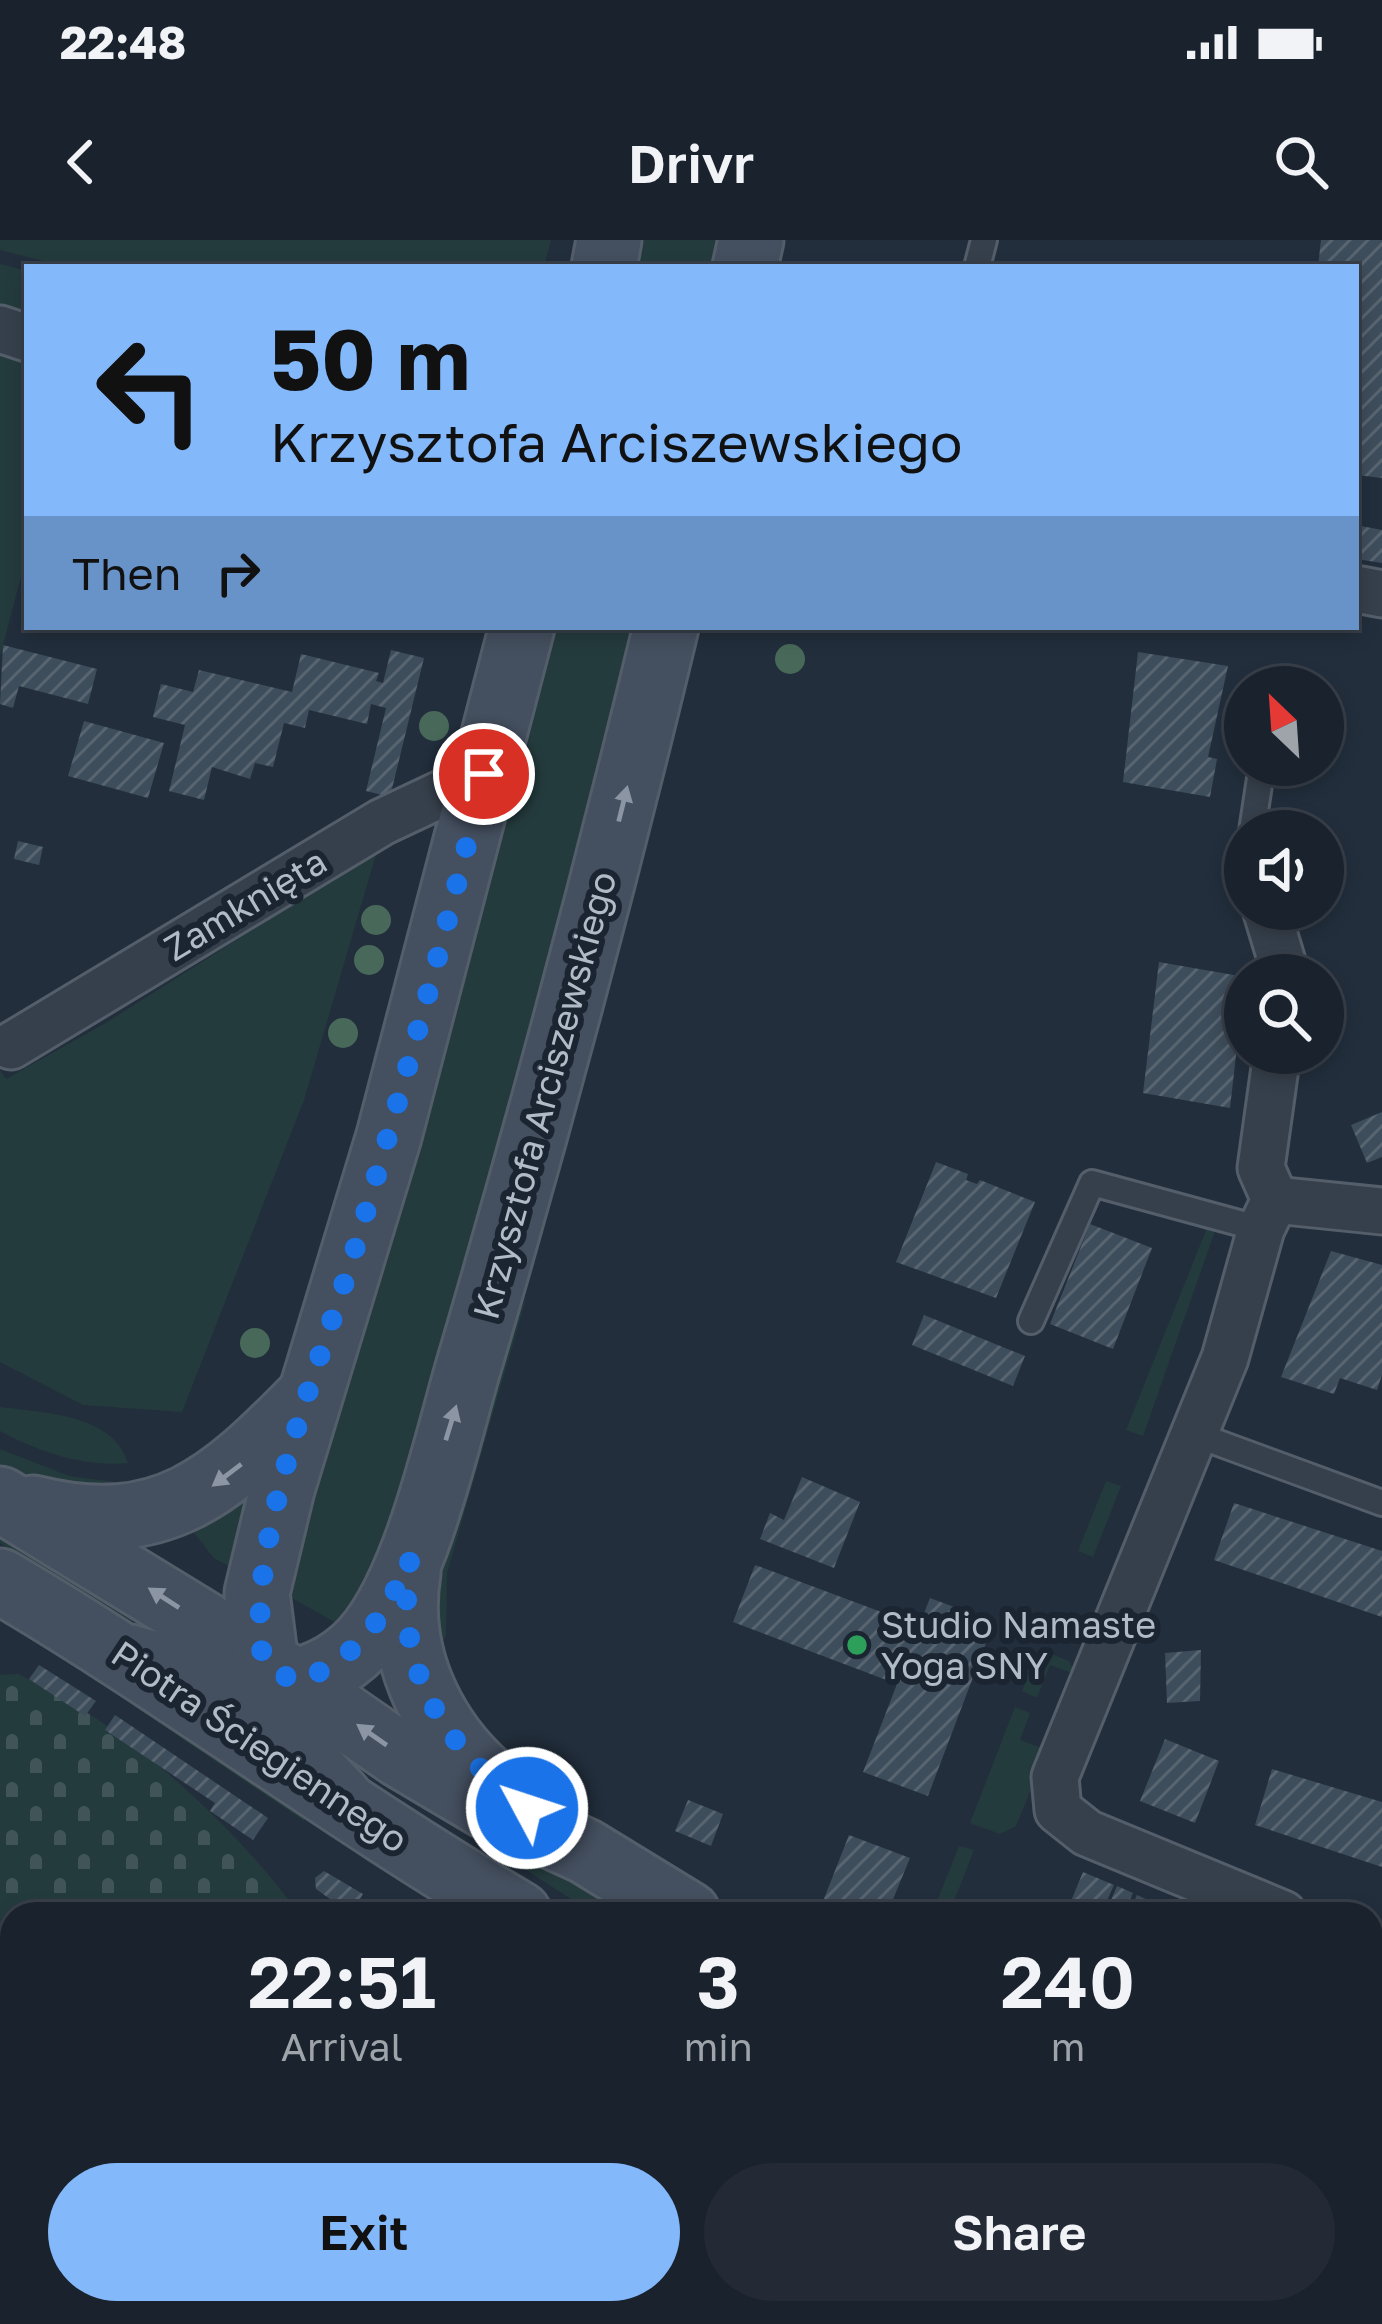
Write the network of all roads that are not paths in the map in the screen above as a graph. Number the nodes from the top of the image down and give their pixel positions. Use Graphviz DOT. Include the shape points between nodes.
graph roads {
  1 [pos="521,630"];
  2 [pos="665,630"];
  3 [pos="484,774"];
  4 [pos="10,1046"];
  5 [pos="1274,1074"];
  6 [pos="1382,1210"];
  7 [pos="1268,1214"];
  8 [pos="1031,1321"];
  9 [pos="311,1394"];
  10 [pos="1194,1434"];
  11 [pos="0,1498"];
  12 [pos="1382,1503"];
  13 [pos="410,1559"];
  14 [pos="0,1581"];
  15 [pos="130,1658"];
  16 [pos="276,1676"];
  17 [pos="340,1798"];
  18 [pos="585,1851"];
  19 [pos="500,1902"];
  20 [pos="668,1902"];
  21 [pos="1254,1902"];
  1 -- 3 [label="main road"];
  13 -- 2 [label="main road, Krzysztofa Arciszewskiego, one-way" via="544,1101"];
  3 -- 4 [label="street, Zamknięta" via="382,822"];
  3 -- 9 [label="main road"];
  5 -- 7 [label="street" via="1261,1168"];
  6 -- 7 [label="street"];
  7 -- 8 [label="lane" via="1092,1183"];
  7 -- 10 [label="street"];
  9 -- 11 [label="main road, one-way" via="234,1470 174,1506 80,1518"];
  9 -- 16 [label="main road" via="257,1593"];
  10 -- 12 [label="lane"];
  10 -- 21 [label="street" via="1055,1777 1058,1810 1087,1833"];
  16 -- 11 [label="main road, Piotra Ściegiennego, one-way"];
  13 -- 16 [label="main road, Krzysztofa Arciszewskiego" via="372,1635 324,1672"];
  13 -- 18 [label="main road, Krzysztofa Arciszewskiego" via="406,1630 430,1708 498,1787"];
  14 -- 15 [label="main road, Piotra Ściegiennego"];
  15 -- 16 [label="main road" via="226,1684"];
  15 -- 17 [label="main road, Piotra Ściegiennego" via="263,1754"];
  16 -- 17 [label="main road" via="309,1765"];
  18 -- 16 [label="main road, Piotra Ściegiennego, one-way" via="469,1796"];
  17 -- 19 [label="main road, Piotra Ściegiennego"];
  18 -- 20 [label="main road, Piotra Ściegiennego"];
}
